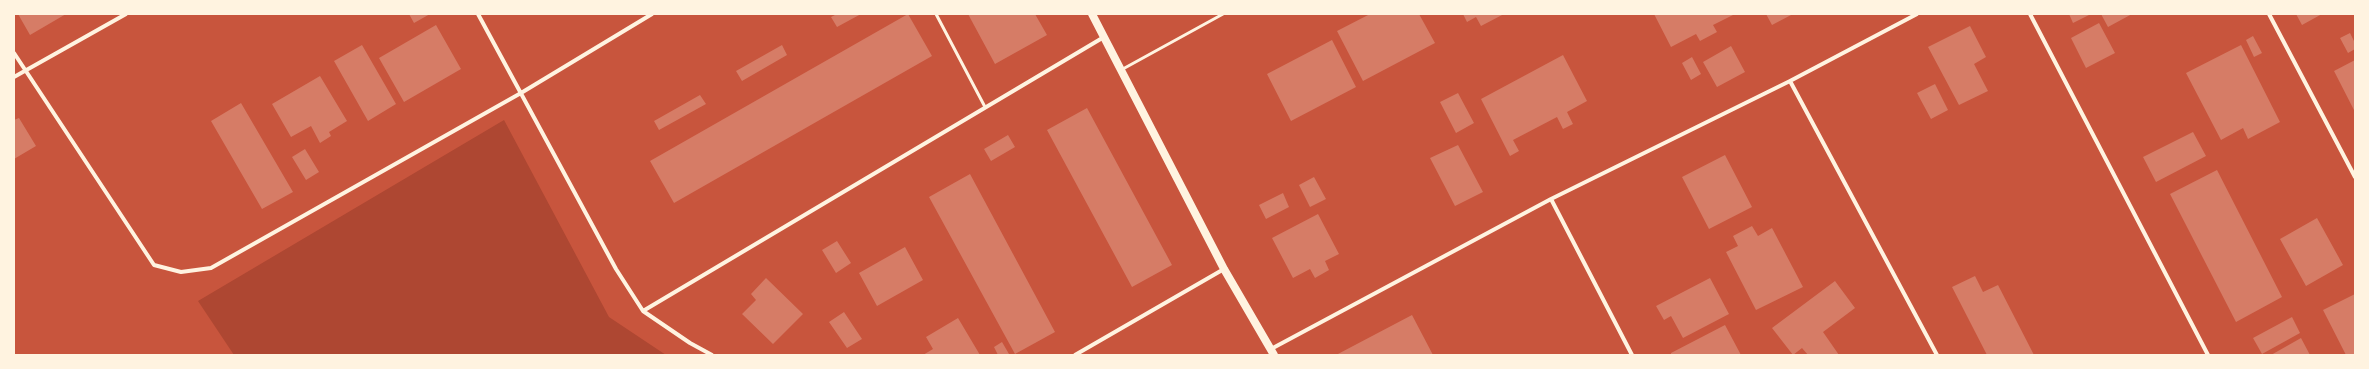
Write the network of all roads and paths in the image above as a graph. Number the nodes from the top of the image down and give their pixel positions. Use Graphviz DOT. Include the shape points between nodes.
graph roads {
  1 [pos="126,14"];
  2 [pos="478,14"];
  3 [pos="652,14"];
  4 [pos="936,14"];
  5 [pos="1092,14"];
  6 [pos="1223,14"];
  7 [pos="1917,14"];
  8 [pos="2030,14"];
  9 [pos="2269,14"];
  10 [pos="1104,37"];
  11 [pos="14,53"];
  12 [pos="25,70"];
  13 [pos="1121,70"];
  14 [pos="14,77"];
  15 [pos="1790,81"];
  16 [pos="521,93"];
  17 [pos="985,107"];
  18 [pos="2355,177"];
  19 [pos="1551,199"];
  20 [pos="1224,269"];
  21 [pos="643,310"];
  22 [pos="1273,352"];
  23 [pos="712,355"];
  24 [pos="1076,355"];
  25 [pos="1632,355"];
  26 [pos="1937,355"];
  27 [pos="2208,355"];
  1 -- 12 [label="street"];
  2 -- 16 [label="street"];
  3 -- 16 [label="street"];
  4 -- 17 [label="lane"];
  5 -- 10 [label="main road"];
  6 -- 13 [label="lane"];
  7 -- 15 [label="street"];
  8 -- 27 [label="street"];
  9 -- 18 [label="street"];
  10 -- 13 [label="main road"];
  10 -- 17 [label="street"];
  11 -- 12 [label="street"];
  12 -- 14 [label="street"];
  12 -- 16 [label="street" via="154,265 181,272 211,268"];
  13 -- 20 [label="main road"];
  15 -- 19 [label="street"];
  15 -- 26 [label="street"];
  16 -- 21 [label="street" via="616,269"];
  17 -- 21 [label="street"];
  19 -- 22 [label="street"];
  19 -- 25 [label="street"];
  20 -- 22 [label="main road"];
  20 -- 24 [label="street"];
  21 -- 23 [label="street"];
}
